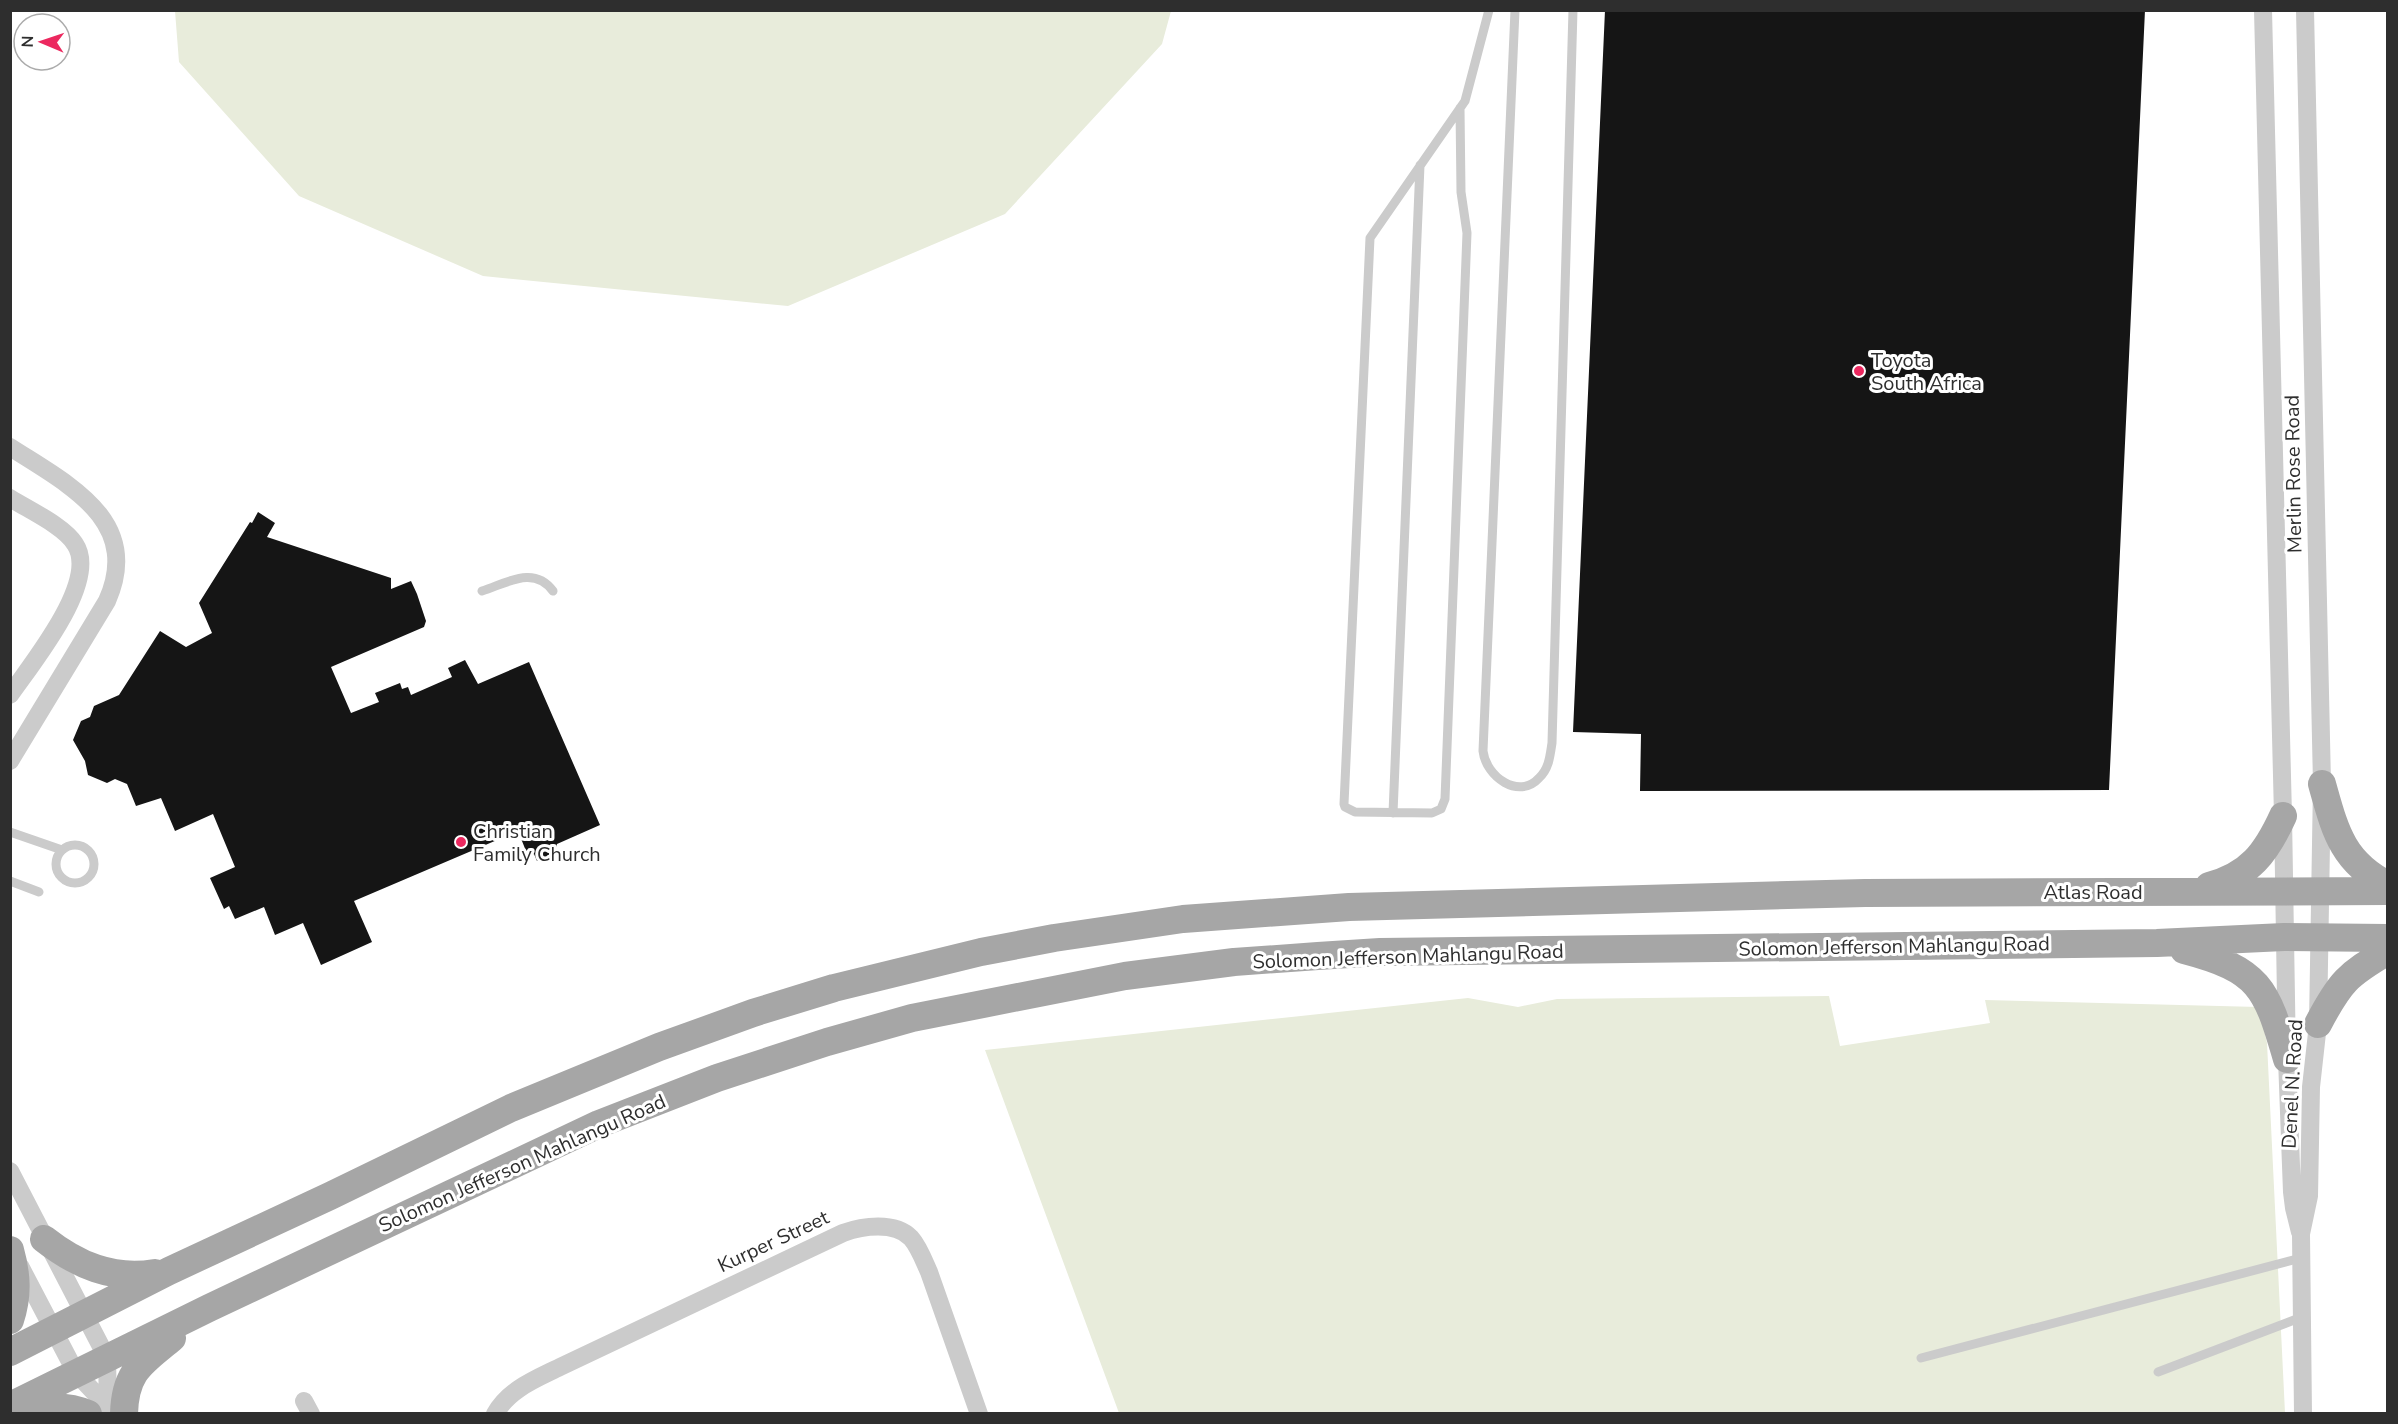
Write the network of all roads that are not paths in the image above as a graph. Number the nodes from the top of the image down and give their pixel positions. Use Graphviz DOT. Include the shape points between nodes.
graph roads {
  1 [pos="1489,10"];
  2 [pos="1515,10"];
  3 [pos="1573,10"];
  4 [pos="2263,10"];
  5 [pos="2305,10"];
  6 [pos="1460,108"];
  7 [pos="1420,165"];
  8 [pos="10,447"];
  9 [pos="10,498"];
  10 [pos="482,591"];
  11 [pos="552,591"];
  12 [pos="10,695"];
  13 [pos="10,761"];
  14 [pos="2322,784"];
  15 [pos="1393,813"];
  16 [pos="2283,816"];
  17 [pos="10,832"];
  18 [pos="62,850"];
  19 [pos="10,881"];
  20 [pos="2388,885"];
  21 [pos="2189,891"];
  22 [pos="2321,891"];
  23 [pos="2388,891"];
  24 [pos="39,892"];
  25 [pos="2284,892"];
  26 [pos="2284,937"];
  27 [pos="2320,937"];
  28 [pos="2388,938"];
  29 [pos="2157,943"];
  30 [pos="2388,951"];
  31 [pos="2318,1024"];
  32 [pos="2287,1059"];
  33 [pos="10,1171"];
  34 [pos="2301,1234"];
  35 [pos="44,1239"];
  36 [pos="10,1250"];
  37 [pos="2301,1258"];
  38 [pos="169,1271"];
  39 [pos="209,1308"];
  40 [pos="85,1313"];
  41 [pos="2302,1317"];
  42 [pos="10,1320"];
  43 [pos="52,1330"];
  44 [pos="10,1352"];
  45 [pos="107,1358"];
  46 [pos="1921,1358"];
  47 [pos="2158,1372"];
  48 [pos="76,1373"];
  49 [pos="10,1406"];
  50 [pos="108,1412"];
  51 [pos="20,1413"];
  52 [pos="495,1413"];
  53 [pos="980,1413"];
  54 [pos="2303,1413"];
  1 -- 6 [label="lane" via="1467,95"];
  2 -- 3 [label="lane" via="1483,752 1491,773 1518,786 1538,780 1550,758 1552,743"];
  4 -- 16 [label="street, Merlin Rose Road"];
  5 -- 14 [label="street, Merlin Rose Road"];
  6 -- 7 [label="lane"];
  6 -- 15 [label="lane" via="1461,192 1467,233 1445,799 1437,812"];
  7 -- 15 [label="lane"];
  7 -- 15 [label="lane" via="1375,230 1369,249 1344,804 1355,812"];
  8 -- 13 [label="street" via="68,484 95,508 107,522 116,559 107,601"];
  9 -- 12 [label="street" via="64,532 74,542 82,561 71,602"];
  10 -- 11 [label="lane" via="537,576"];
  14 -- 20 [label="main road" via="2341,840 2360,869"];
  14 -- 22 [label="street, Merlin Rose Road"];
  16 -- 21 [label="main road" via="2266,849 2249,868 2220,883"];
  16 -- 25 [label="street, Merlin Rose Road"];
  17 -- 18 [label="lane"];
  18 -- 18 [label="lane" via="81,845 91,853 95,866 85,881 67,882 58,873 56,861"];
  19 -- 24 [label="lane"];
  21 -- 25 [label="main road, Atlas Road"];
  21 -- 38 [label="main road, Atlas Road" via="1865,893 1337,907 1183,919 1065,936 834,988 659,1047 511,1108"];
  22 -- 23 [label="main road"];
  22 -- 25 [label="main road, Atlas Road"];
  22 -- 27 [label="street, Merlin Rose Road"];
  25 -- 26 [label="street, Merlin Rose Road"];
  26 -- 27 [label="main road, Solomon Jefferson Mahlangu Road"];
  26 -- 29 [label="main road, Solomon Jefferson Mahlangu Road"];
  26 -- 32 [label="street, Denel N. Road"];
  27 -- 28 [label="main road, Solomon Jefferson Mahlangu Road"];
  27 -- 31 [label="street, Denel N. Road"];
  29 -- 32 [label="main road" via="2220,960 2250,979 2268,1002"];
  29 -- 39 [label="main road, Solomon Jefferson Mahlangu Road" via="1380,952 1224,963 1059,987 912,1018 827,1042 663,1098 599,1124"];
  30 -- 31 [label="main road" via="2342,983"];
  31 -- 34 [label="street, Denel N. Road" via="2311,1087 2309,1196"];
  32 -- 34 [label="street, Denel N. Road" via="2294,1208"];
  33 -- 35 [label="street"];
  34 -- 37 [label="street, Denel N. Road"];
  35 -- 38 [label="main road" via="89,1267 115,1274"];
  35 -- 40 [label="street"];
  36 -- 42 [label="main road" via="17,1275 16,1303"];
  36 -- 43 [label="street"];
  37 -- 41 [label="street, Denel N. Road"];
  37 -- 46 [label="lane"];
  38 -- 40 [label="main road"];
  39 -- 45 [label="main road, Solomon Jefferson Mahlangu Road"];
  39 -- 50 [label="main road" via="136,1369"];
  40 -- 43 [label="main road"];
  40 -- 45 [label="street"];
  41 -- 47 [label="lane"];
  41 -- 54 [label="street, Denel N. Road"];
  43 -- 44 [label="main road"];
  43 -- 48 [label="street"];
  45 -- 48 [label="main road, Solomon Jefferson Mahlangu Road"];
  45 -- 50 [label="street"];
  48 -- 49 [label="main road, Solomon Jefferson Mahlangu Road"];
  48 -- 50 [label="street"];
  50 -- 51 [label="main road" via="51,1406"];
  52 -- 53 [label="street, Kurper Street" via="508,1396 533,1381 859,1227 890,1228 911,1238 929,1272"];
}
